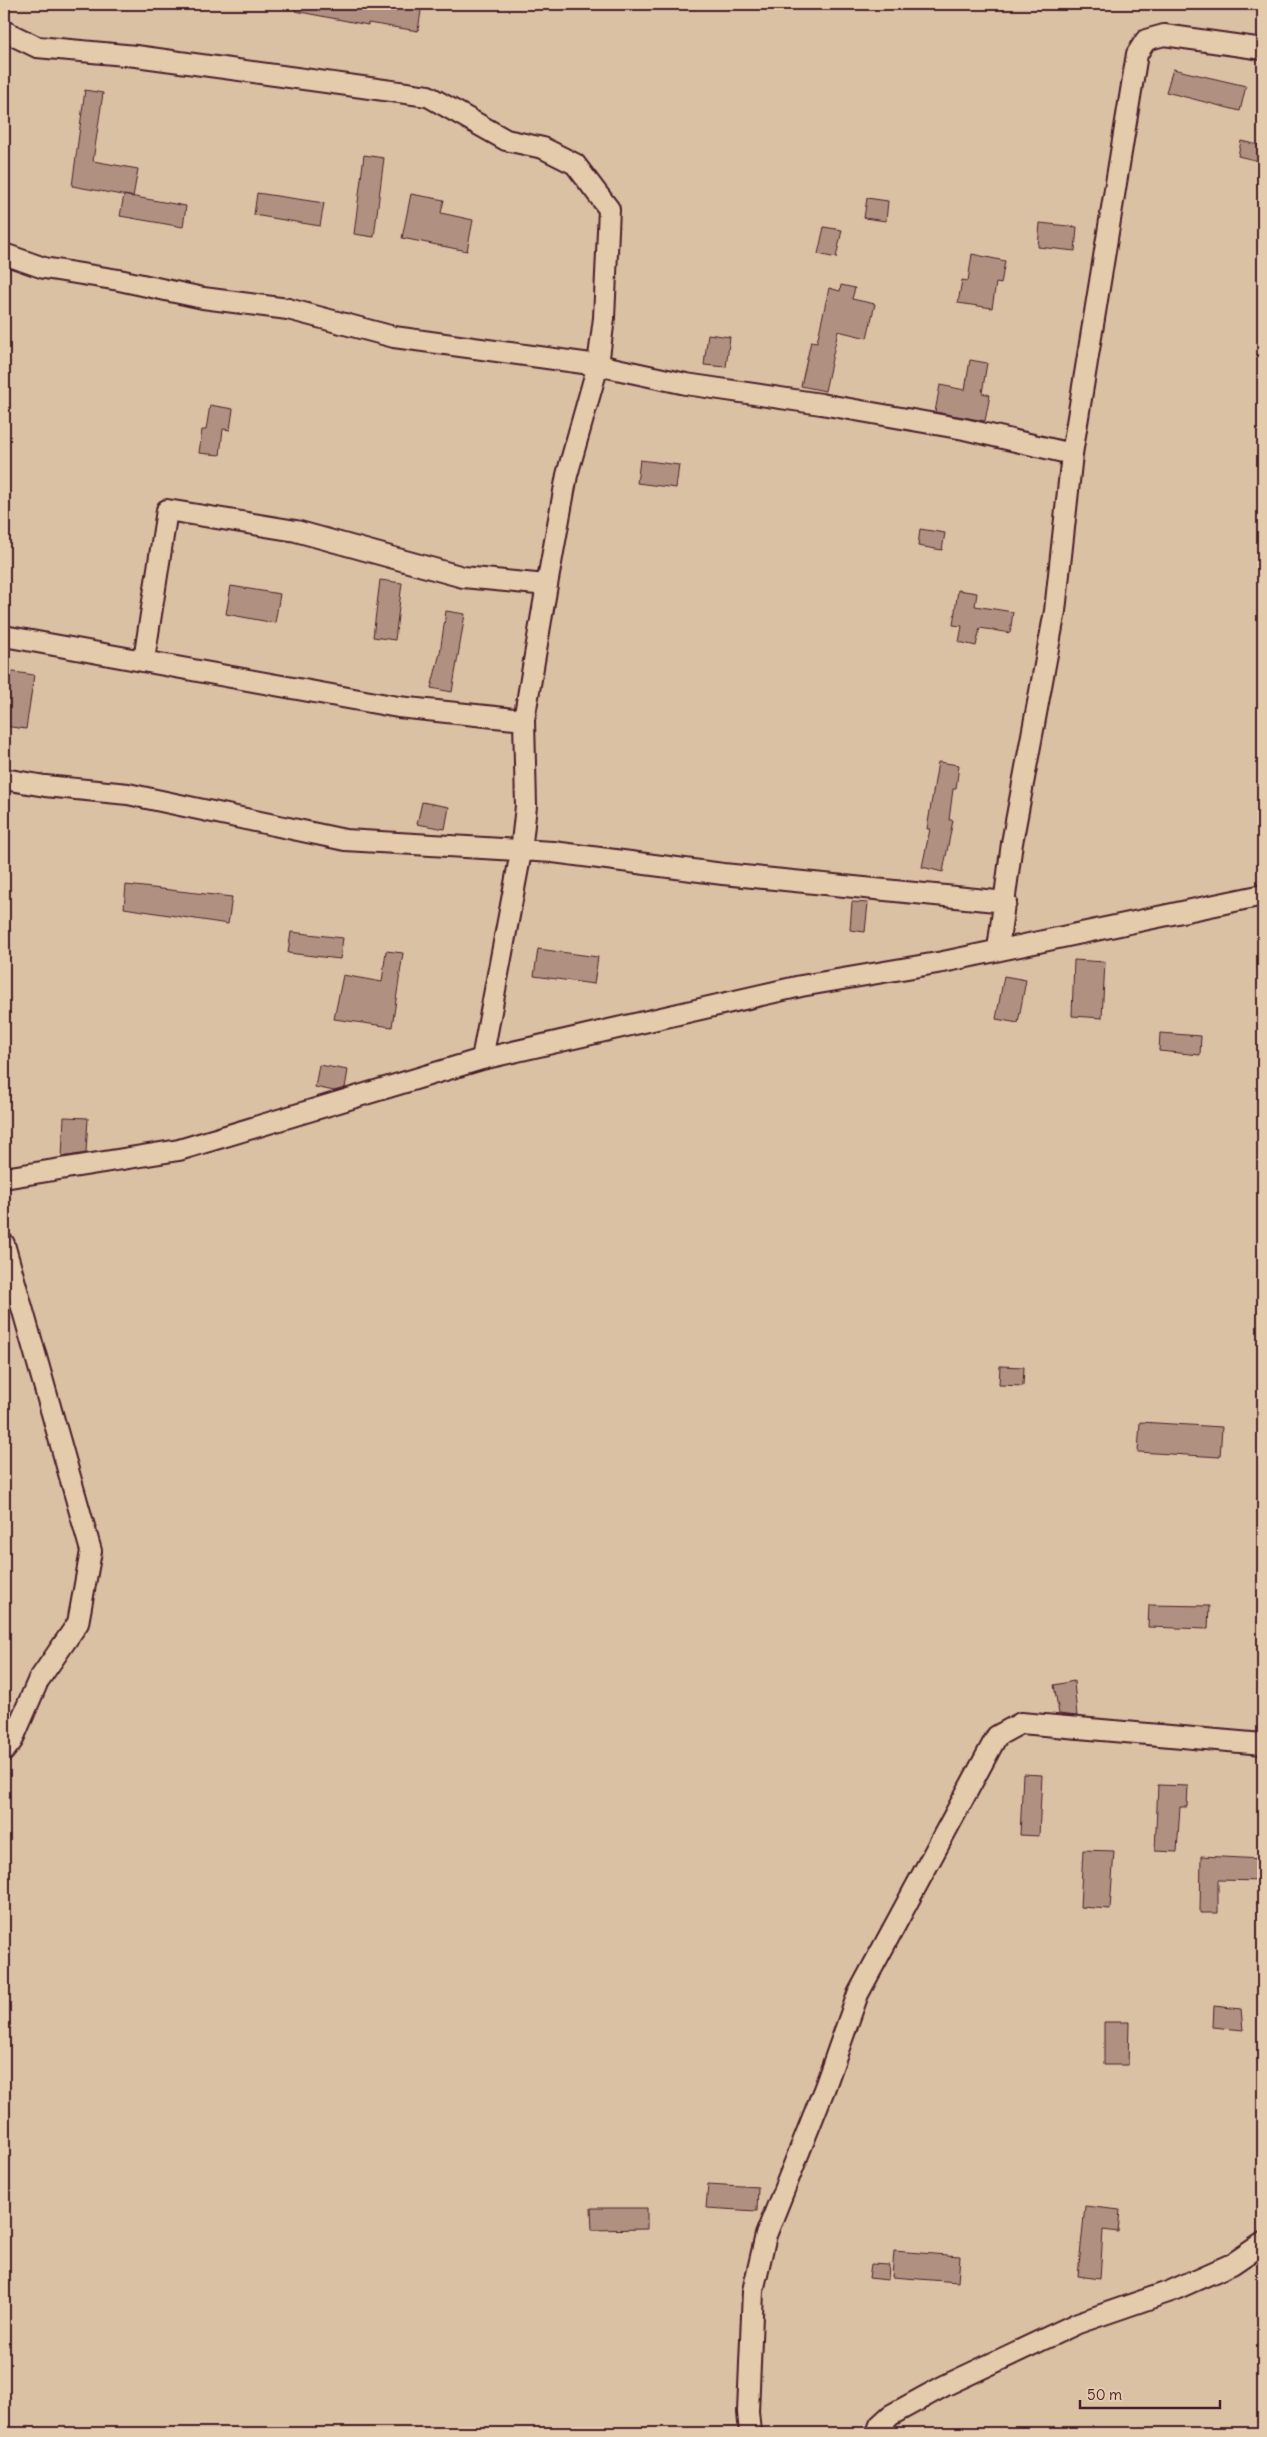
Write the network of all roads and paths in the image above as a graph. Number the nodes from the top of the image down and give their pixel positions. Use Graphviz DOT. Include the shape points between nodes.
graph roads {
  1 [pos="4,32"];
  2 [pos="1263,49"];
  3 [pos="4,254"];
  4 [pos="598,365"];
  5 [pos="1072,454"];
  6 [pos="547,585"];
  7 [pos="4,636"];
  8 [pos="144,660"];
  9 [pos="524,720"];
  10 [pos="4,779"];
  11 [pos="521,852"];
  12 [pos="1263,895"];
  13 [pos="1006,902"];
  14 [pos="998,949"];
  15 [pos="482,1059"];
  16 [pos="4,1178"];
  17 [pos="4,1244"];
  18 [pos="1263,1744"];
  19 [pos="4,1751"];
  20 [pos="1263,2242"];
  21 [pos="750,2433"];
  22 [pos="877,2433"];
  1 -- 4 [label="street" via="38,47 136,56 428,96 506,140 544,148 575,164 609,209 604,318"];
  2 -- 5 [label="street" via="1164,35 1146,40 1137,54"];
  3 -- 4 [label="street" via="44,268 202,298 288,309 394,338"];
  4 -- 5 [label="street" via="686,384 964,429"];
  4 -- 6 [label="street" via="567,475"];
  5 -- 13 [label="street" via="1055,611 1012,843"];
  6 -- 8 [label="street" via="463,577 296,531 167,510"];
  6 -- 9 [label="street"];
  7 -- 8 [label="street"];
  8 -- 9 [label="street" via="398,707"];
  9 -- 11 [label="street" via="526,806"];
  10 -- 11 [label="street" via="128,794 345,840"];
  11 -- 13 [label="street" via="553,852 723,874"];
  11 -- 15 [label="street"];
  12 -- 14 [label="street"];
  13 -- 14 [label="street"];
  14 -- 15 [label="street" via="943,962 801,986"];
  15 -- 16 [label="street" via="179,1150"];
  17 -- 19 [label="street" via="91,1551 78,1623 38,1681 12,1741"];
  18 -- 21 [label="street" via="1021,1723 997,1736 858,1994 826,2087 766,2235 753,2291"];
  20 -- 22 [label="street" via="1232,2264 1171,2291 1078,2323 944,2386 891,2415"];
}
